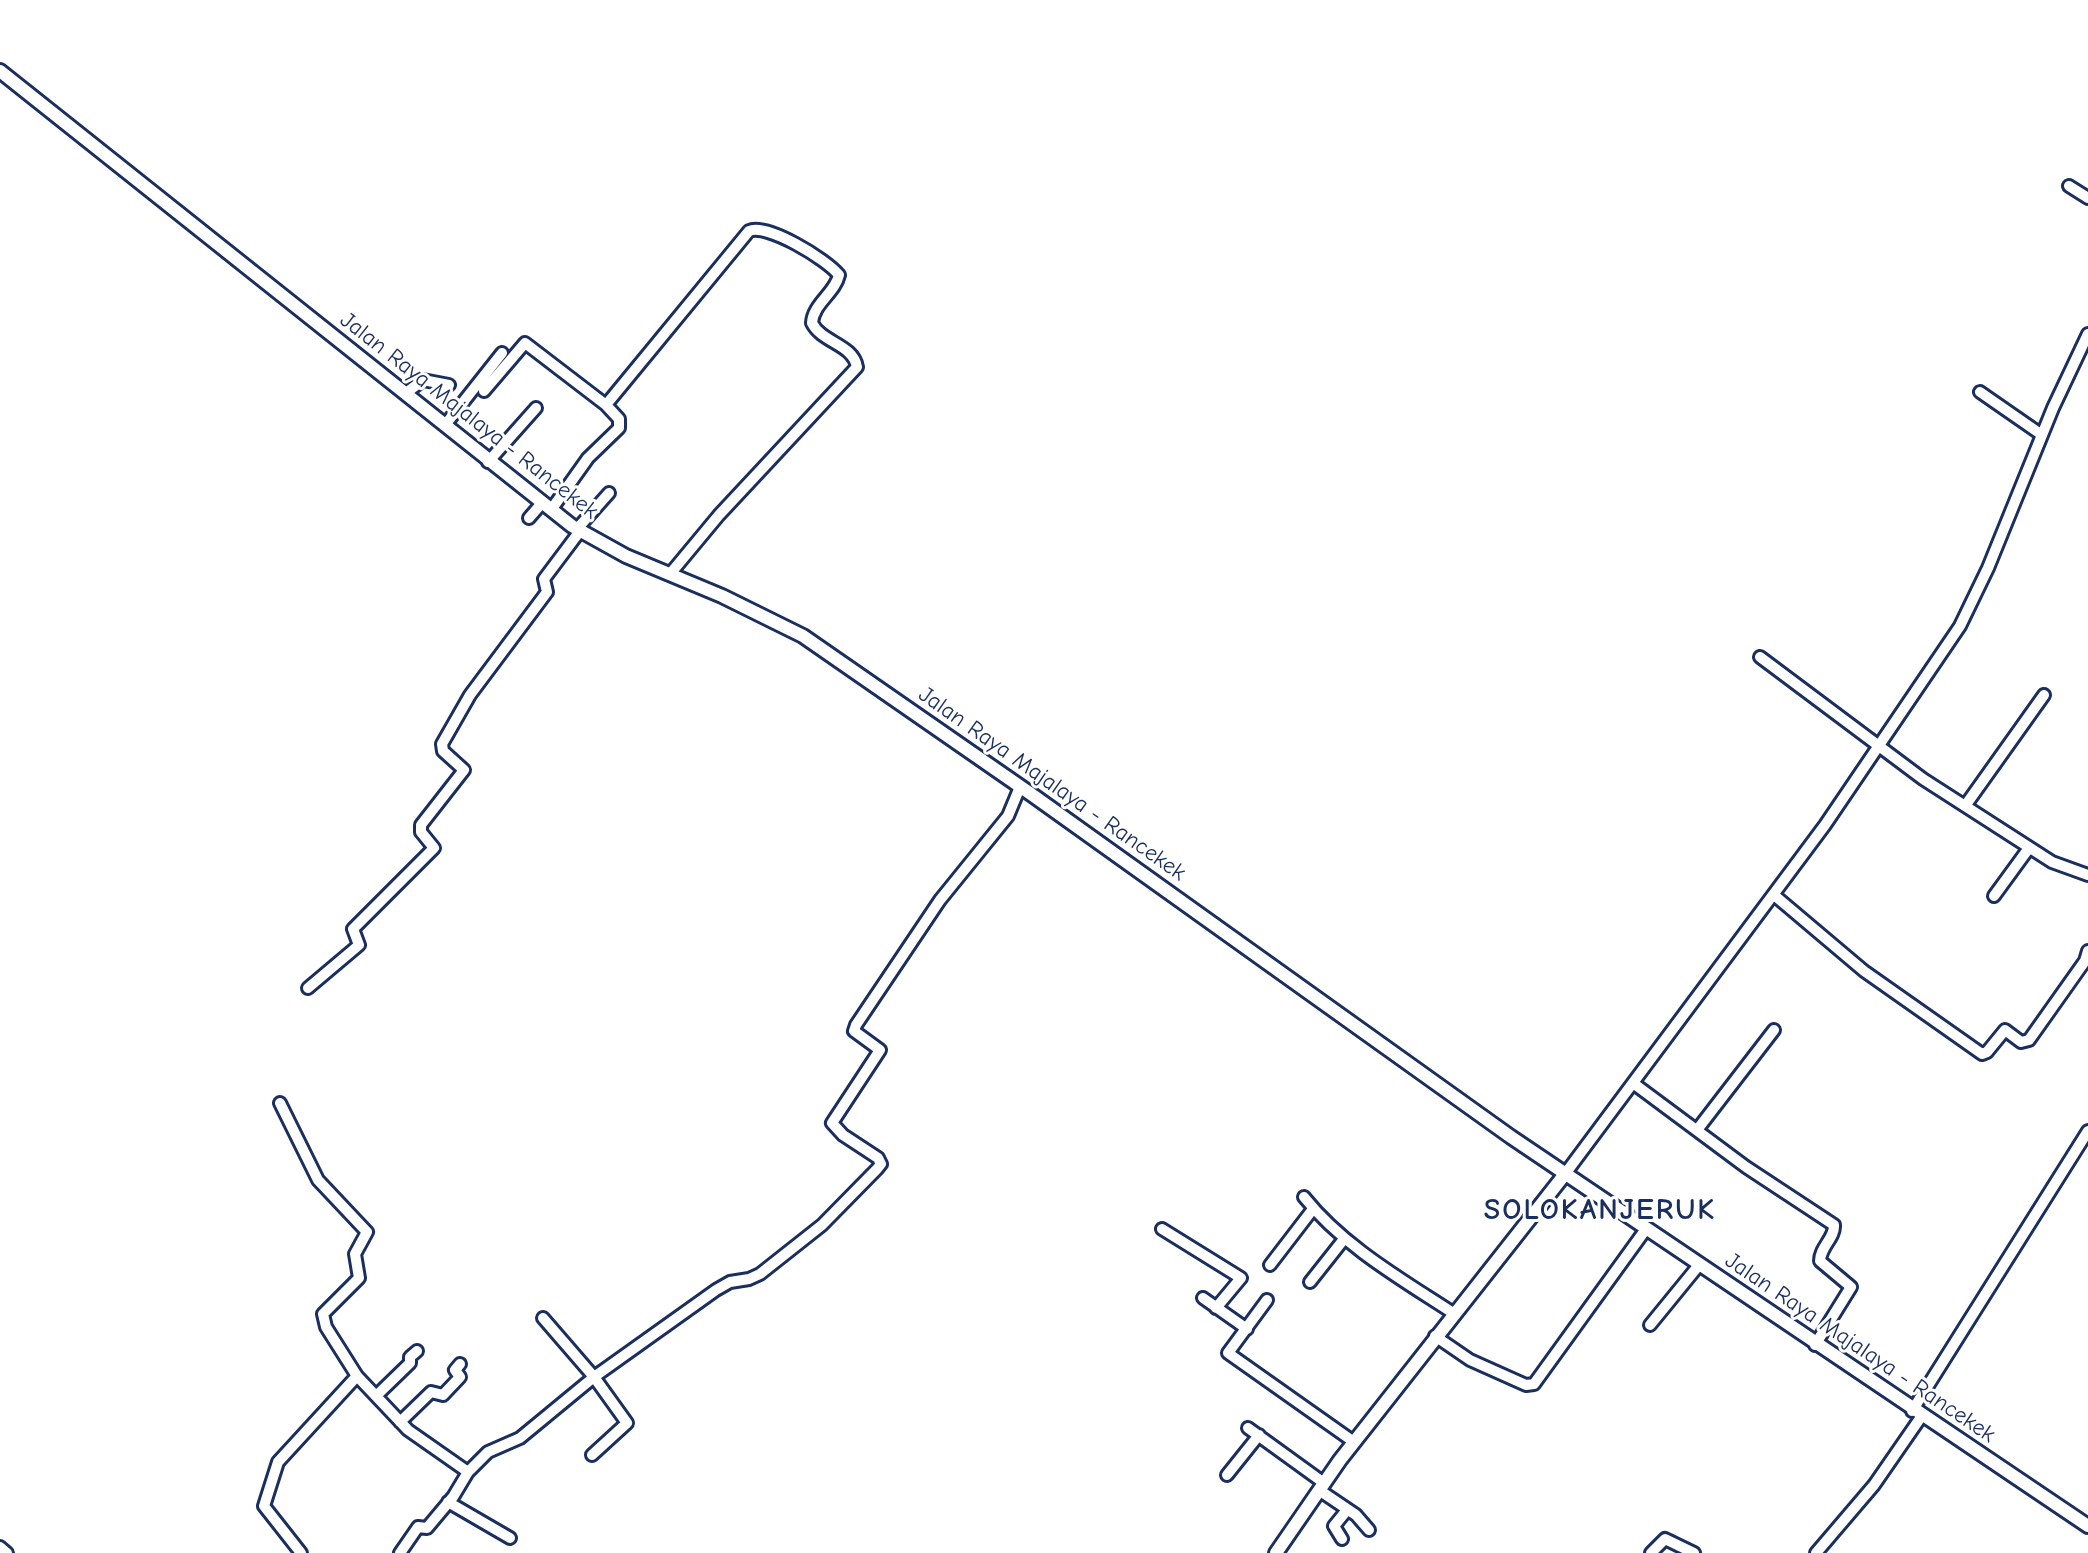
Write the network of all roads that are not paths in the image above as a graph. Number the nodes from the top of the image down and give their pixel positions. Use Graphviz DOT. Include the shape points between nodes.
graph roads {
  1 [pos="0,71"];
  2 [pos="2069,186"];
  3 [pos="2088,198"];
  4 [pos="2088,334"];
  5 [pos="502,353"];
  6 [pos="449,385"];
  7 [pos="484,391"];
  8 [pos="1980,392"];
  9 [pos="406,393"];
  10 [pos="606,405"];
  11 [pos="536,408"];
  12 [pos="445,425"];
  13 [pos="2042,435"];
  14 [pos="488,461"];
  15 [pos="609,493"];
  16 [pos="546,506"];
  17 [pos="530,518"];
  18 [pos="578,530"];
  19 [pos="670,574"];
  20 [pos="1760,657"];
  21 [pos="2044,695"];
  22 [pos="1878,748"];
  23 [pos="1020,787"];
  24 [pos="1965,806"];
  25 [pos="2029,848"];
  26 [pos="2088,875"];
  27 [pos="1774,895"];
  28 [pos="1994,896"];
  29 [pos="2088,951"];
  30 [pos="308,988"];
  31 [pos="1774,1030"];
  32 [pos="1633,1083"];
  33 [pos="280,1103"];
  34 [pos="1697,1130"];
  35 [pos="2088,1131"];
  36 [pos="1565,1174"];
  37 [pos="1304,1197"];
  38 [pos="1313,1209"];
  39 [pos="1162,1229"];
  40 [pos="1646,1229"];
  41 [pos="1343,1239"];
  42 [pos="1270,1265"];
  43 [pos="1699,1265"];
  44 [pos="1310,1282"];
  45 [pos="1203,1298"];
  46 [pos="1267,1300"];
  47 [pos="1216,1308"];
  48 [pos="1453,1313"];
  49 [pos="543,1318"];
  50 [pos="1650,1325"];
  51 [pos="1247,1329"];
  52 [pos="1436,1336"];
  53 [pos="1815,1345"];
  54 [pos="417,1351"];
  55 [pos="460,1364"];
  56 [pos="357,1376"];
  57 [pos="594,1377"];
  58 [pos="376,1396"];
  59 [pos="1917,1414"];
  60 [pos="400,1422"];
  61 [pos="1248,1428"];
  62 [pos="1259,1435"];
  63 [pos="1354,1442"];
  64 [pos="592,1455"];
  65 [pos="468,1472"];
  66 [pos="1227,1475"];
  67 [pos="1322,1486"];
  68 [pos="448,1502"];
  69 [pos="1347,1510"];
  70 [pos="2088,1526"];
  71 [pos="1369,1530"];
  72 [pos="510,1538"];
  73 [pos="1342,1539"];
  74 [pos="0,1547"];
  75 [pos="6,1553"];
  76 [pos="301,1553"];
  77 [pos="400,1553"];
  78 [pos="1276,1553"];
  79 [pos="1651,1553"];
  80 [pos="1694,1553"];
  81 [pos="1816,1553"];
  1 -- 9 [label="main road, Jalan Raya Majalaya - Rancekek"];
  2 -- 3 [label="street"];
  4 -- 13 [label="street"];
  5 -- 12 [label="street"];
  6 -- 9 [label="street" via="423,380"];
  7 -- 10 [label="street" via="525,343"];
  8 -- 13 [label="street"];
  9 -- 12 [label="main road, Jalan Raya Majalaya - Rancekek"];
  10 -- 16 [label="street" via="619,419 619,428"];
  10 -- 19 [label="street" via="749,231 762,228 775,234 839,275 813,314 812,323 854,357 857,367"];
  11 -- 14 [label="street"];
  12 -- 14 [label="main road, Jalan Raya Majalaya - Rancekek"];
  13 -- 22 [label="street" via="1960,626"];
  14 -- 16 [label="main road, Jalan Raya Majalaya - Rancekek"];
  15 -- 18 [label="street"];
  16 -- 17 [label="street"];
  16 -- 18 [label="main road, Jalan Raya Majalaya - Rancekek"];
  18 -- 19 [label="main road, Jalan Raya Majalaya - Rancekek"];
  18 -- 30 [label="street" via="544,579 547,592 470,695 442,744 443,751 464,770 421,825 434,848 353,929 359,945"];
  19 -- 23 [label="main road, Jalan Raya Majalaya - Rancekek" via="803,636"];
  20 -- 22 [label="street"];
  21 -- 24 [label="street"];
  22 -- 24 [label="street"];
  22 -- 27 [label="street"];
  23 -- 36 [label="main road, Jalan Raya Majalaya - Rancekek"];
  23 -- 57 [label="street" via="1008,816 940,900 856,1024 857,1035 880,1050 832,1123 881,1164 822,1225 760,1274 716,1290"];
  24 -- 25 [label="street"];
  25 -- 26 [label="street"];
  25 -- 28 [label="street"];
  27 -- 29 [label="street" via="1864,971 1982,1054 2003,1030 2021,1042 2029,1040"];
  27 -- 32 [label="street"];
  31 -- 34 [label="street"];
  32 -- 34 [label="street"];
  32 -- 36 [label="street"];
  33 -- 56 [label="street" via="318,1180 367,1232 355,1254 359,1278 323,1314 326,1327"];
  34 -- 53 [label="street" via="1834,1225 1820,1261 1851,1287"];
  35 -- 59 [label="street"];
  36 -- 40 [label="main road, Jalan Raya Majalaya - Rancekek"];
  36 -- 48 [label="main road"];
  37 -- 38 [label="street"];
  38 -- 41 [label="street"];
  38 -- 42 [label="street"];
  39 -- 47 [label="street" via="1241,1278"];
  40 -- 43 [label="main road, Jalan Raya Majalaya - Rancekek"];
  40 -- 52 [label="street" via="1534,1384 1526,1385 1470,1360"];
  41 -- 44 [label="street"];
  41 -- 48 [label="street"];
  43 -- 50 [label="street"];
  43 -- 53 [label="main road, Jalan Raya Majalaya - Rancekek"];
  45 -- 47 [label="street"];
  46 -- 51 [label="street"];
  47 -- 51 [label="street"];
  48 -- 52 [label="main road"];
  49 -- 57 [label="street"];
  51 -- 63 [label="street" via="1228,1353"];
  52 -- 63 [label="main road"];
  53 -- 59 [label="main road, Jalan Raya Majalaya - Rancekek"];
  54 -- 58 [label="street"];
  55 -- 60 [label="street" via="455,1370 460,1377 443,1395 431,1392"];
  56 -- 58 [label="street"];
  56 -- 76 [label="street" via="274,1470 265,1510"];
  57 -- 64 [label="street" via="628,1425"];
  57 -- 65 [label="street" via="526,1434 488,1452"];
  58 -- 60 [label="street"];
  59 -- 70 [label="main road, Jalan Raya Majalaya - Rancekek"];
  59 -- 81 [label="street" via="1874,1485"];
  60 -- 65 [label="street"];
  61 -- 62 [label="street"];
  62 -- 66 [label="street"];
  62 -- 67 [label="street"];
  63 -- 67 [label="main road"];
  65 -- 68 [label="street"];
  67 -- 69 [label="street"];
  67 -- 78 [label="main road"];
  68 -- 72 [label="street"];
  68 -- 77 [label="street" via="427,1528 418,1527"];
  69 -- 71 [label="street"];
  69 -- 73 [label="street" via="1334,1527"];
  74 -- 75 [label="street"];
  79 -- 80 [label="street" via="1665,1539"];
}
